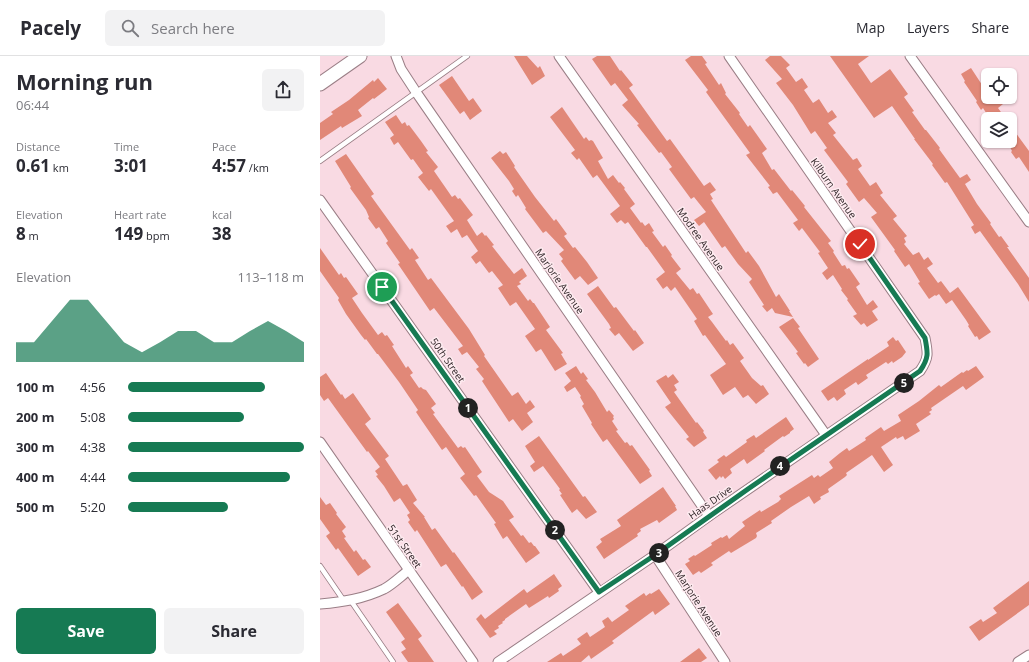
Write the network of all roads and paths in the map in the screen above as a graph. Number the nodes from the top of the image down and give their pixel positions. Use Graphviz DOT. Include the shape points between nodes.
graph roads {
  1 [pos="360,56"];
  2 [pos="396,56"];
  3 [pos="467,56"];
  4 [pos="560,56"];
  5 [pos="729,56"];
  6 [pos="910,56"];
  7 [pos="320,84"];
  8 [pos="416,92"];
  9 [pos="320,161"];
  10 [pos="320,200"];
  11 [pos="1029,222"];
  12 [pos="928,354"];
  13 [pos="826,435"];
  14 [pos="320,442"];
  15 [pos="709,516"];
  16 [pos="655,555"];
  17 [pos="320,566"];
  18 [pos="408,570"];
  19 [pos="599,592"];
  20 [pos="348,601"];
  21 [pos="320,604"];
  22 [pos="1029,655"];
  23 [pos="393,662"];
  24 [pos="473,662"];
  25 [pos="498,662"];
  26 [pos="725,662"];
  27 [pos="1018,662"];
  1 -- 7 [label="street"];
  2 -- 8 [label="street, Marjorie Avenue"];
  3 -- 8 [label="lane"];
  4 -- 13 [label="street, Modree Avenue"];
  5 -- 12 [label="street, Kilburn Avenue" via="925,338"];
  6 -- 11 [label="street"];
  8 -- 9 [label="lane"];
  8 -- 15 [label="street, Marjorie Avenue"];
  10 -- 19 [label="street, 50th Street"];
  12 -- 13 [label="street, Haas Drive" via="926,363 920,371"];
  13 -- 15 [label="street, Haas Drive"];
  14 -- 18 [label="street, 51st Street"];
  15 -- 16 [label="street, Haas Drive"];
  16 -- 19 [label="street, Haas Drive"];
  16 -- 26 [label="street, Marjorie Avenue"];
  17 -- 20 [label="lane"];
  18 -- 20 [label="street" via="385,588 363,598"];
  18 -- 24 [label="street, 51st Street"];
  19 -- 25 [label="street, Haas Drive"];
  20 -- 21 [label="street"];
  20 -- 23 [label="lane"];
  22 -- 27 [label="street"];
}
